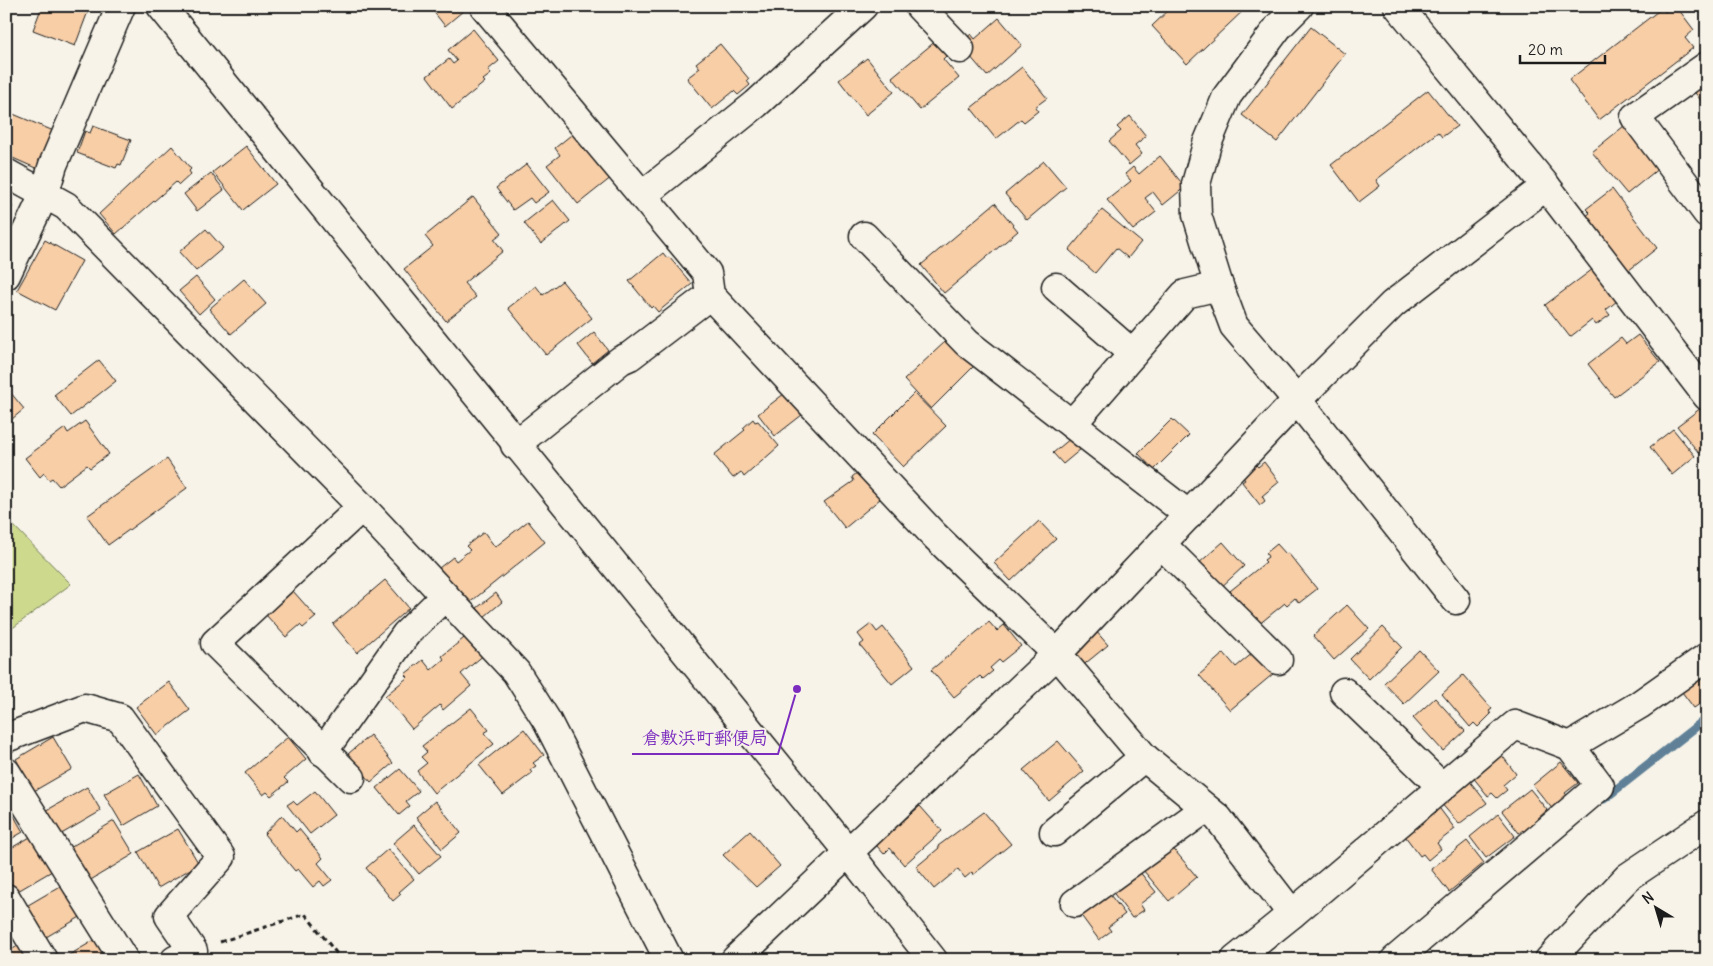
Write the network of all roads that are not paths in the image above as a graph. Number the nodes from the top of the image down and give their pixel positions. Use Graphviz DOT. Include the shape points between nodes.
graph roads {
  1 [pos="121,6"];
  2 [pos="161,6"];
  3 [pos="863,6"];
  4 [pos="919,6"];
  5 [pos="1300,6"];
  6 [pos="1398,6"];
  7 [pos="487,8"];
  8 [pos="960,49"];
  9 [pos="1707,66"];
  10 [pos="6,174"];
  11 [pos="1546,186"];
  12 [pos="44,195"];
  13 [pos="643,195"];
  14 [pos="1707,213"];
  15 [pos="864,236"];
  16 [pos="6,276"];
  17 [pos="1219,286"];
  18 [pos="1056,288"];
  19 [pos="710,295"];
  20 [pos="1133,354"];
  21 [pos="1707,396"];
  22 [pos="1297,400"];
  23 [pos="1072,424"];
  24 [pos="515,445"];
  25 [pos="362,507"];
  26 [pos="1189,515"];
  27 [pos="1161,544"];
  28 [pos="445,596"];
  29 [pos="1456,600"];
  30 [pos="1057,654"];
  31 [pos="1707,657"];
  32 [pos="1278,660"];
  33 [pos="1344,692"];
  34 [pos="6,738"];
  35 [pos="1570,746"];
  36 [pos="323,752"];
  37 [pos="1144,757"];
  38 [pos="6,772"];
  39 [pos="351,778"];
  40 [pos="1442,787"];
  41 [pos="1206,809"];
  42 [pos="1707,824"];
  43 [pos="1054,832"];
  44 [pos="848,852"];
  45 [pos="6,898"];
  46 [pos="1075,903"];
  47 [pos="1292,914"];
  48 [pos="184,955"];
  49 [pos="43,960"];
  50 [pos="124,960"];
  51 [pos="669,960"];
  52 [pos="735,960"];
  53 [pos="933,960"];
  54 [pos="1235,960"];
  55 [pos="1395,960"];
  56 [pos="1549,960"];
  1 -- 12 [label="street" via="53,165"];
  2 -- 24 [label="street"];
  3 -- 13 [label="street" via="756,104"];
  4 -- 8 [label="street"];
  5 -- 17 [label="street" via="1279,26 1227,96 1207,144 1196,184 1197,215"];
  6 -- 11 [label="street"];
  7 -- 13 [label="street"];
  9 -- 14 [label="street" via="1635,117"];
  10 -- 12 [label="street"];
  11 -- 21 [label="street"];
  11 -- 22 [label="street" via="1393,304"];
  12 -- 16 [label="street"];
  12 -- 25 [label="street" via="66,206"];
  13 -- 19 [label="street" via="707,273"];
  15 -- 23 [label="street" via="967,343"];
  17 -- 20 [label="street" via="1185,294"];
  17 -- 22 [label="street" via="1234,326"];
  18 -- 20 [label="street"];
  19 -- 24 [label="street" via="621,360"];
  19 -- 30 [label="street" via="934,535"];
  20 -- 23 [label="street"];
  22 -- 26 [label="street"];
  22 -- 29 [label="street"];
  23 -- 26 [label="street"];
  24 -- 44 [label="street"];
  25 -- 28 [label="street"];
  25 -- 36 [label="street" via="216,643"];
  26 -- 27 [label="street"];
  27 -- 30 [label="street"];
  27 -- 32 [label="street"];
  28 -- 36 [label="street" via="406,634"];
  28 -- 51 [label="street" via="516,672 547,721"];
  30 -- 37 [label="street"];
  30 -- 44 [label="street"];
  31 -- 35 [label="street" via="1639,705"];
  33 -- 40 [label="street"];
  34 -- 48 [label="street" via="85,708 120,718 221,857 169,916"];
  35 -- 40 [label="street" via="1515,725"];
  35 -- 55 [label="street" via="1600,786"];
  36 -- 39 [label="street"];
  37 -- 41 [label="street"];
  37 -- 43 [label="street"];
  38 -- 50 [label="street"];
  40 -- 47 [label="street"];
  41 -- 46 [label="street"];
  41 -- 47 [label="street" via="1218,818"];
  42 -- 56 [label="street" via="1628,877"];
  44 -- 52 [label="street"];
  44 -- 53 [label="street"];
  45 -- 49 [label="street"];
  47 -- 54 [label="street"];
}
